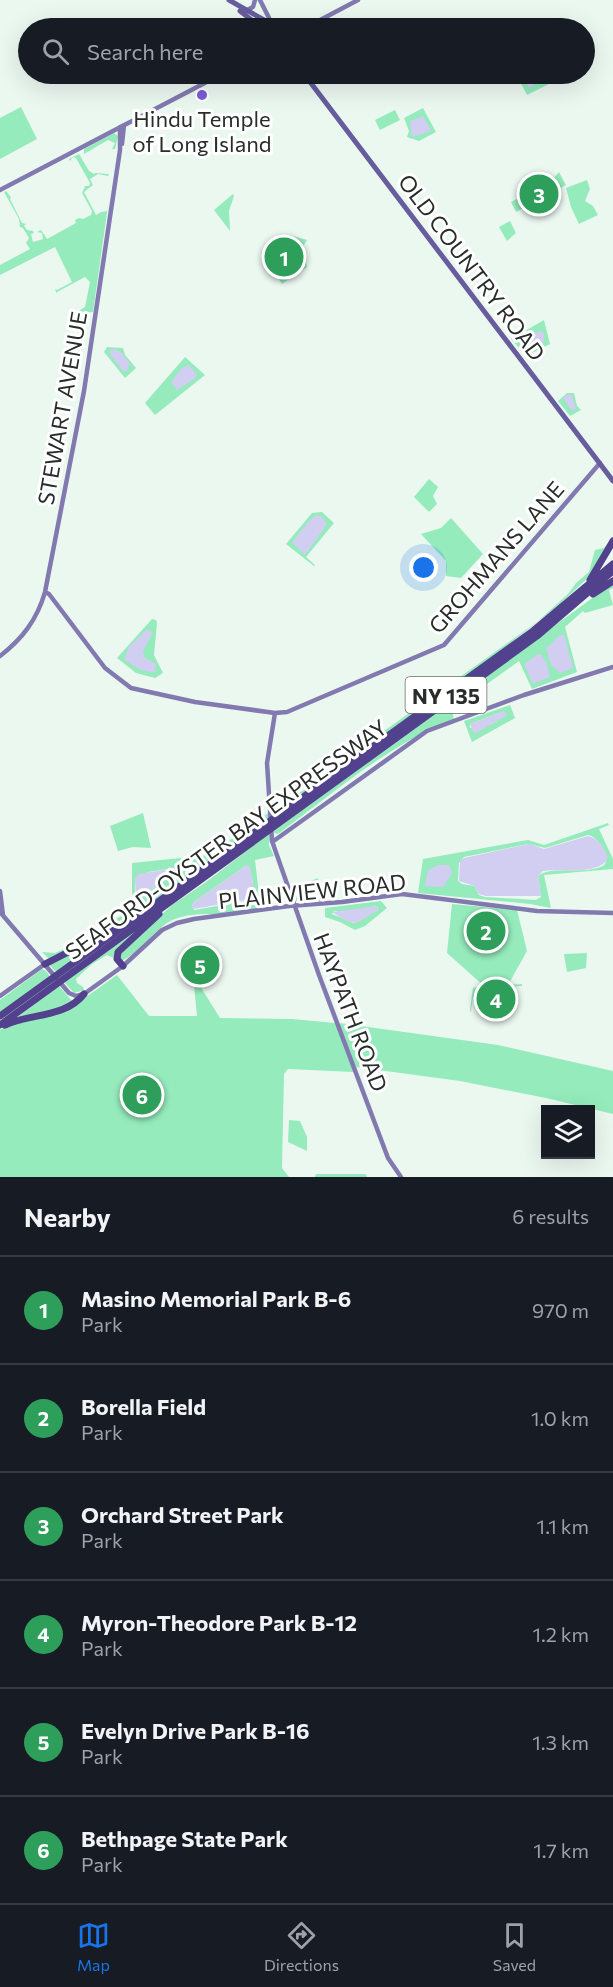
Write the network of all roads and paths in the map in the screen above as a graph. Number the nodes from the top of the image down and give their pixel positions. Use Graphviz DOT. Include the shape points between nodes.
graph roads {
  1 [pos="229,0"];
  2 [pos="258,0"];
  3 [pos="358,0"];
  4 [pos="244,10"];
  5 [pos="250,18"];
  6 [pos="258,18"];
  7 [pos="269,18"];
  8 [pos="324,18"];
  9 [pos="203,84"];
  10 [pos="312,84"];
  11 [pos="122,126"];
  12 [pos="0,190"];
  13 [pos="600,463"];
  14 [pos="613,480"];
  15 [pos="613,542"];
  16 [pos="613,564"];
  17 [pos="613,571"];
  18 [pos="613,581"];
  19 [pos="45,592"];
  20 [pos="562,612"];
  21 [pos="0,656"];
  22 [pos="613,667"];
  23 [pos="275,712"];
  24 [pos="287,712"];
  25 [pos="273,721"];
  26 [pos="271,825"];
  27 [pos="272,841"];
  28 [pos="186,890"];
  29 [pos="0,891"];
  30 [pos="1,904"];
  31 [pos="294,905"];
  32 [pos="155,906"];
  33 [pos="613,913"];
  34 [pos="1,914"];
  35 [pos="45,964"];
  36 [pos="123,966"];
  37 [pos="61,977"];
  38 [pos="54,982"];
  39 [pos="84,994"];
  40 [pos="0,996"];
  41 [pos="74,1000"];
  42 [pos="0,1016"];
  43 [pos="0,1026"];
  44 [pos="401,1177"];
  1 -- 4 [label="main road"];
  1 -- 5 [label="main road"];
  2 -- 4 [label="street" via="252,8"];
  2 -- 7 [label="street"];
  3 -- 8 [label="street"];
  4 -- 6 [label="main road"];
  9 -- 11 [label="street"];
  10 -- 13 [label="main road, OLD COUNTRY ROAD"];
  11 -- 12 [label="street"];
  11 -- 19 [label="street, STEWART AVENUE" via="84,391"];
  13 -- 14 [label="main road, OLD COUNTRY ROAD"];
  13 -- 24 [label="street, GROHMANS LANE" via="444,645"];
  15 -- 20 [label="highway" via="589,581"];
  16 -- 20 [label="highway, SEAFORD-OYSTER BAY EXPRESSWAY / NY 135"];
  17 -- 20 [label="highway, SEAFORD-OYSTER BAY EXPRESSWAY / NY 135"];
  18 -- 20 [label="highway"];
  19 -- 21 [label="street, STEWART AVENUE" via="36,617 23,636"];
  19 -- 23 [label="street, GROHMANS LANE" via="105,669 130,688 195,702"];
  20 -- 26 [label="highway, SEAFORD-OYSTER BAY EXPRESSWAY / NY 135"];
  22 -- 27 [label="street" via="427,731"];
  23 -- 24 [label="street, GROHMANS LANE"];
  23 -- 25 [label="street, HAYPATH ROAD"];
  24 -- 25 [label="street"];
  25 -- 27 [label="street, HAYPATH ROAD" via="267,763"];
  26 -- 28 [label="highway, SEAFORD-OYSTER BAY EXPRESSWAY / NY 135"];
  26 -- 32 [label="highway, SEAFORD-OYSTER BAY EXPRESSWAY / NY 135"];
  27 -- 31 [label="street, HAYPATH ROAD"];
  28 -- 36 [label="highway" via="119,951 117,959"];
  28 -- 37 [label="highway, SEAFORD-OYSTER BAY EXPRESSWAY / NY 135"];
  29 -- 30 [label="street"];
  30 -- 34 [label="street"];
  31 -- 33 [label="street, PLAINVIEW ROAD" via="402,894 532,910"];
  31 -- 36 [label="street, PLAINVIEW ROAD" via="177,922 155,935"];
  31 -- 44 [label="street, HAYPATH ROAD" via="388,1158"];
  32 -- 35 [label="highway"];
  32 -- 37 [label="highway, SEAFORD-OYSTER BAY EXPRESSWAY / NY 135"];
  34 -- 35 [label="street"];
  35 -- 40 [label="street"];
  35 -- 41 [label="street"];
  36 -- 39 [label="street, PLAINVIEW ROAD"];
  37 -- 38 [label="highway, SEAFORD-OYSTER BAY EXPRESSWAY / NY 135"];
  38 -- 42 [label="highway, SEAFORD-OYSTER BAY EXPRESSWAY / NY 135"];
  38 -- 43 [label="highway, SEAFORD-OYSTER BAY EXPRESSWAY / NY 135"];
  39 -- 41 [label="highway"];
  41 -- 43 [label="highway" via="59,1011"];
}
